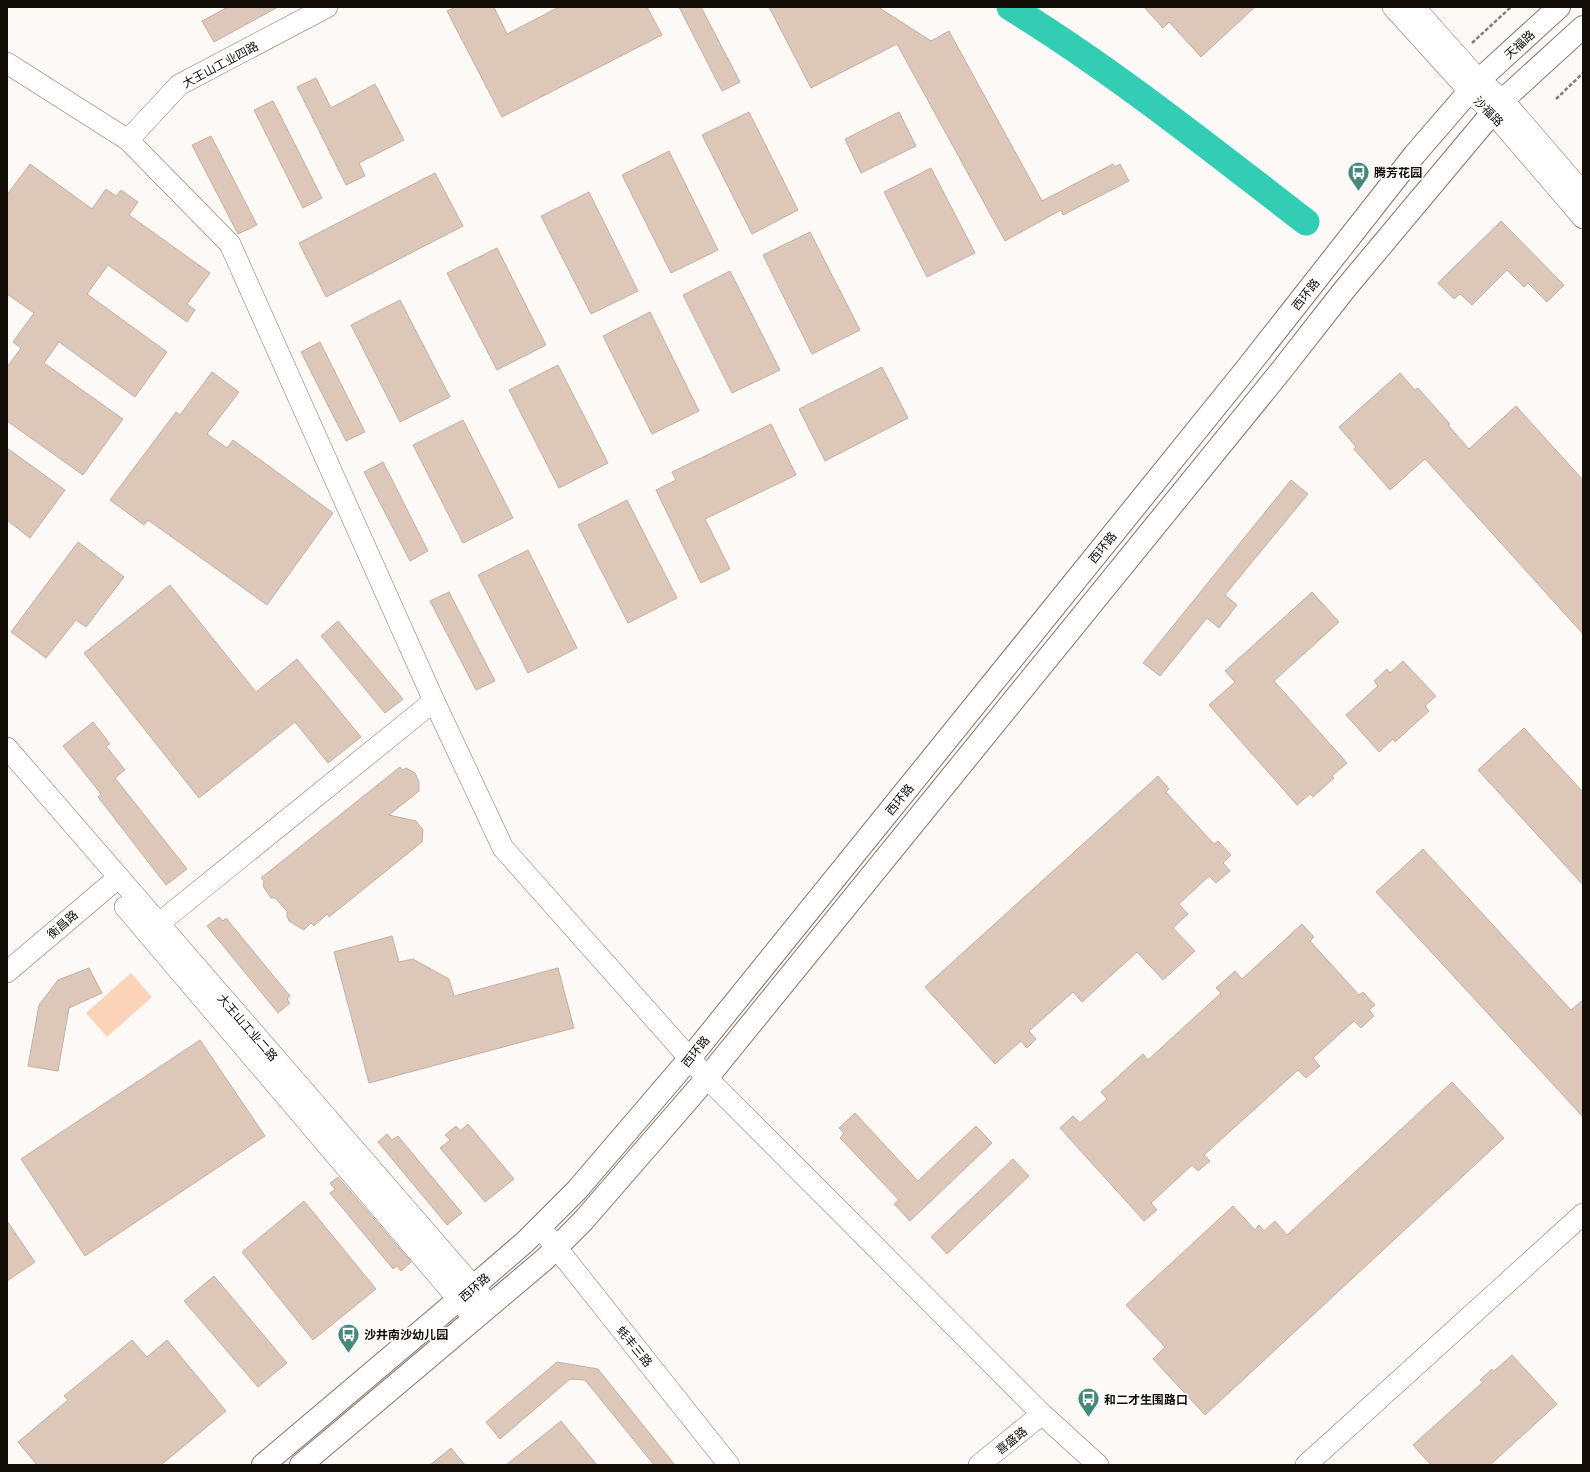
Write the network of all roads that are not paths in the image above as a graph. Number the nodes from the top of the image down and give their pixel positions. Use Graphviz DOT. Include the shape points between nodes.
graph roads {
  1 [pos="327,7"];
  2 [pos="1392,7"];
  3 [pos="1414,7"];
  4 [pos="1559,7"];
  5 [pos="1583,27"];
  6 [pos="7,63"];
  7 [pos="1474,86"];
  8 [pos="1498,106"];
  9 [pos="128,140"];
  10 [pos="1583,193"];
  11 [pos="1583,218"];
  12 [pos="434,701"];
  13 [pos="7,748"];
  14 [pos="7,767"];
  15 [pos="113,881"];
  16 [pos="153,928"];
  17 [pos="7,972"];
  18 [pos="690,1058"];
  19 [pos="707,1078"];
  20 [pos="1583,1214"];
  21 [pos="535,1232"];
  22 [pos="551,1252"];
  23 [pos="465,1294"];
  24 [pos="482,1313"];
  25 [pos="1042,1414"];
  26 [pos="263,1465"];
  27 [pos="301,1465"];
  28 [pos="714,1465"];
  29 [pos="729,1465"];
  30 [pos="979,1465"];
  31 [pos="1098,1465"];
  32 [pos="1306,1465"];
  1 -- 9 [label="street, 大王山工业四路" via="179,85"];
  2 -- 7 [label="street, 沙福路"];
  3 -- 7 [label="street, 沙福路"];
  4 -- 7 [label="main road, 天福路"];
  5 -- 8 [label="main road"];
  6 -- 9 [label="street"];
  7 -- 8 [label="street, 沙福路"];
  7 -- 18 [label="main road, 西环路" via="1415,154 1248,368"];
  8 -- 10 [label="street, 沙福路"];
  8 -- 11 [label="street, 沙福路"];
  8 -- 19 [label="main road, 西环路" via="1345,289"];
  9 -- 12 [label="street" via="230,244"];
  12 -- 16 [label="street"];
  12 -- 18 [label="street" via="503,848"];
  13 -- 15 [label="street, 大王山工业二路"];
  14 -- 15 [label="street, 大王山工业二路"];
  15 -- 16 [label="street, 大王山工业二路"];
  15 -- 17 [label="street, 衡昌路"];
  16 -- 23 [label="street, 大王山工业二路"];
  18 -- 19 [label="street"];
  18 -- 21 [label="main road, 西环路" via="577,1190"];
  19 -- 22 [label="main road, 西环路" via="583,1221"];
  19 -- 25 [label="street"];
  20 -- 32 [label="street"];
  21 -- 22 [label="street, 蚝丰三路"];
  21 -- 23 [label="main road, 西环路"];
  22 -- 24 [label="main road, 西环路"];
  22 -- 28 [label="street, 蚝丰三路"];
  22 -- 29 [label="street, 蚝丰三路"];
  23 -- 24 [label="street, 大王山工业二路"];
  23 -- 26 [label="main road, 西环路"];
  24 -- 27 [label="main road, 西环路"];
  25 -- 30 [label="street, 喜盛路"];
  25 -- 31 [label="street"];
}
